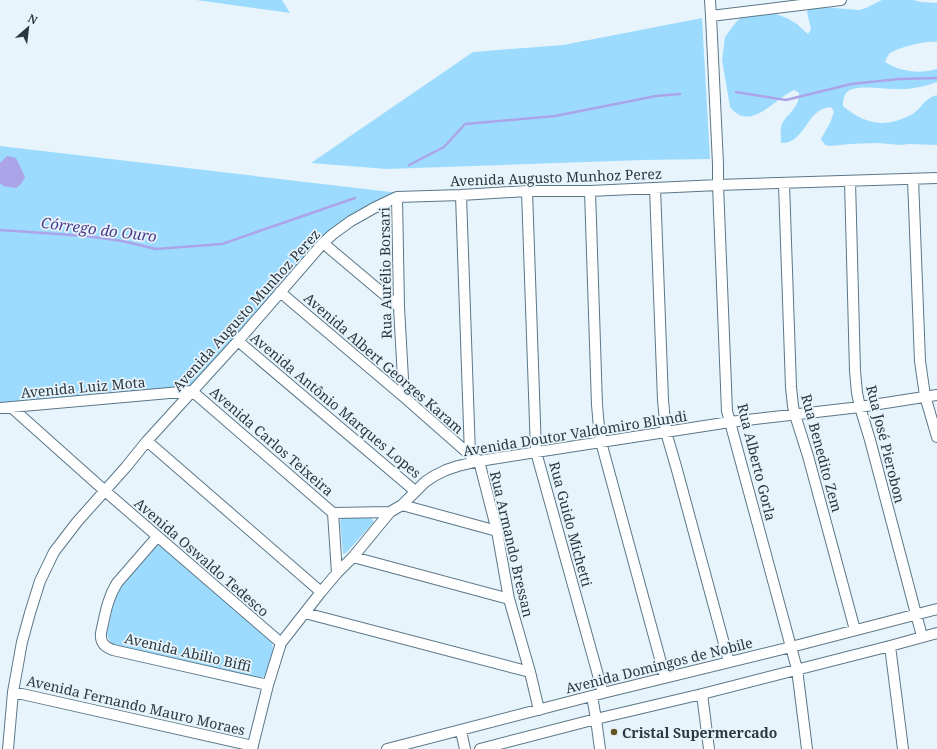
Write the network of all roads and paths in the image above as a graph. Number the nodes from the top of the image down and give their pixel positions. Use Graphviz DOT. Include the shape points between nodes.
graph roads {
  1 [pos="710,0"];
  2 [pos="841,0"];
  3 [pos="794,3"];
  4 [pos="711,16"];
  5 [pos="937,178"];
  6 [pos="913,179"];
  7 [pos="850,181"];
  8 [pos="784,184"];
  9 [pos="718,185"];
  10 [pos="655,188"];
  11 [pos="526,191"];
  12 [pos="590,191"];
  13 [pos="461,195"];
  14 [pos="397,197"];
  15 [pos="323,243"];
  16 [pos="280,292"];
  17 [pos="399,307"];
  18 [pos="238,341"];
  19 [pos="192,391"];
  20 [pos="937,394"];
  21 [pos="924,396"];
  22 [pos="404,397"];
  23 [pos="11,407"];
  24 [pos="860,407"];
  25 [pos="0,408"];
  26 [pos="795,415"];
  27 [pos="730,422"];
  28 [pos="666,432"];
  29 [pos="937,437"];
  30 [pos="147,441"];
  31 [pos="601,442"];
  32 [pos="536,452"];
  33 [pos="470,455"];
  34 [pos="479,461"];
  35 [pos="415,491"];
  36 [pos="105,492"];
  37 [pos="402,505"];
  38 [pos="390,512"];
  39 [pos="333,513"];
  40 [pos="497,531"];
  41 [pos="157,537"];
  42 [pos="353,557"];
  43 [pos="337,573"];
  44 [pos="321,592"];
  45 [pos="509,599"];
  46 [pos="937,609"];
  47 [pos="305,614"];
  48 [pos="916,614"];
  49 [pos="854,630"];
  50 [pos="937,633"];
  51 [pos="922,636"];
  52 [pos="280,643"];
  53 [pos="890,646"];
  54 [pos="791,647"];
  55 [pos="729,662"];
  56 [pos="796,669"];
  57 [pos="530,672"];
  58 [pos="665,678"];
  59 [pos="268,685"];
  60 [pos="13,692"];
  61 [pos="603,693"];
  62 [pos="702,694"];
  63 [pos="592,696"];
  64 [pos="539,710"];
  65 [pos="596,719"];
  66 [pos="460,730"];
  67 [pos="253,748"];
  68 [pos="8,749"];
  69 [pos="387,749"];
  70 [pos="465,749"];
  71 [pos="480,749"];
  72 [pos="600,749"];
  73 [pos="709,749"];
  74 [pos="807,749"];
  75 [pos="903,749"];
  1 -- 4 [label="street, Rua Alberto Gorla"];
  2 -- 3 [label="street"];
  3 -- 4 [label="street"];
  4 -- 9 [label="street, Rua Alberto Gorla"];
  5 -- 6 [label="street, Avenida Augusto Munhoz Perez"];
  6 -- 7 [label="street, Avenida Augusto Munhoz Perez"];
  6 -- 21 [label="street" via="920,361"];
  7 -- 8 [label="street, Avenida Augusto Munhoz Perez"];
  7 -- 24 [label="street, Rua José Pierobon" via="855,371"];
  8 -- 9 [label="street, Avenida Augusto Munhoz Perez"];
  8 -- 26 [label="street, Rua Benedito Zem" via="791,387"];
  9 -- 10 [label="street, Avenida Augusto Munhoz Perez"];
  9 -- 27 [label="street, Rua Alberto Gorla" via="727,410"];
  10 -- 12 [label="street, Avenida Augusto Munhoz Perez"];
  10 -- 28 [label="street"];
  11 -- 12 [label="street, Avenida Augusto Munhoz Perez"];
  11 -- 13 [label="street, Avenida Augusto Munhoz Perez"];
  11 -- 32 [label="street, Rua Guido Michetti"];
  12 -- 31 [label="street" via="597,405"];
  13 -- 14 [label="street, Avenida Augusto Munhoz Perez"];
  13 -- 33 [label="street"];
  14 -- 15 [label="street, Avenida Augusto Munhoz Perez" via="351,221"];
  14 -- 17 [label="street, Rua Aurélio Borsari"];
  15 -- 16 [label="street, Avenida Augusto Munhoz Perez"];
  15 -- 17 [label="street"];
  16 -- 18 [label="street, Avenida Augusto Munhoz Perez"];
  16 -- 22 [label="street, Avenida Albert Georges Karam"];
  17 -- 22 [label="street, Rua Aurélio Borsari"];
  18 -- 19 [label="street, Avenida Augusto Munhoz Perez"];
  18 -- 35 [label="street, Avenida Antônio Marques Lopes"];
  19 -- 23 [label="street, Avenida Luiz Mota"];
  19 -- 30 [label="street, Avenida Augusto Munhoz Perez"];
  19 -- 39 [label="street, Avenida Carlos Teixeira"];
  20 -- 21 [label="street, Avenida Doutor Valdomiro Blundi"];
  21 -- 24 [label="street, Avenida Doutor Valdomiro Blundi"];
  21 -- 29 [label="street"];
  22 -- 33 [label="street, Avenida Albert Georges Karam"];
  23 -- 25 [label="street, Avenida Luiz Mota"];
  23 -- 36 [label="street, Avenida Oswaldo Tedesco"];
  24 -- 26 [label="street, Avenida Doutor Valdomiro Blundi"];
  24 -- 48 [label="street, Rua José Pierobon"];
  26 -- 27 [label="street, Avenida Doutor Valdomiro Blundi"];
  26 -- 49 [label="street, Rua Benedito Zem"];
  27 -- 28 [label="street, Avenida Doutor Valdomiro Blundi"];
  27 -- 54 [label="street, Rua Alberto Gorla"];
  28 -- 31 [label="street, Avenida Doutor Valdomiro Blundi"];
  28 -- 55 [label="street"];
  30 -- 36 [label="street, Avenida Augusto Munhoz Perez"];
  30 -- 44 [label="street"];
  31 -- 32 [label="street, Avenida Doutor Valdomiro Blundi"];
  31 -- 58 [label="street"];
  32 -- 34 [label="street, Avenida Doutor Valdomiro Blundi"];
  32 -- 61 [label="street, Rua Guido Michetti"];
  33 -- 34 [label="street, Rua Armando Bressan"];
  34 -- 35 [label="street, Avenida Doutor Valdomiro Blundi" via="434,476"];
  34 -- 40 [label="street, Rua Armando Bressan"];
  35 -- 37 [label="street, Avenida Doutor Valdomiro Blundi"];
  36 -- 41 [label="street, Avenida Oswaldo Tedesco"];
  36 -- 60 [label="street, Avenida Augusto Munhoz Perez" via="54,552 40,581 22,642"];
  37 -- 38 [label="street, Avenida Doutor Valdomiro Blundi"];
  37 -- 40 [label="street"];
  38 -- 39 [label="street, Avenida Carlos Teixeira"];
  38 -- 42 [label="street, Avenida Doutor Valdomiro Blundi"];
  39 -- 43 [label="street, Avenida Carlos Teixeira"];
  40 -- 45 [label="street, Rua Armando Bressan"];
  41 -- 52 [label="street, Avenida Oswaldo Tedesco"];
  41 -- 59 [label="street, Avenida Abilio Biffi" via="112,591 101,633 103,644 113,650"];
  42 -- 43 [label="street, Avenida Doutor Valdomiro Blundi"];
  42 -- 45 [label="street"];
  43 -- 44 [label="street, Avenida Doutor Valdomiro Blundi"];
  44 -- 47 [label="street, Avenida Doutor Valdomiro Blundi"];
  45 -- 57 [label="street, Rua Armando Bressan"];
  46 -- 48 [label="street, Avenida Domingos de Nobile"];
  47 -- 52 [label="street, Avenida Doutor Valdomiro Blundi"];
  47 -- 57 [label="street"];
  48 -- 49 [label="street, Avenida Domingos de Nobile"];
  48 -- 51 [label="street, Rua José Pierobon"];
  49 -- 54 [label="street, Avenida Domingos de Nobile"];
  50 -- 51 [label="street"];
  51 -- 53 [label="street"];
  52 -- 59 [label="street, Avenida Doutor Valdomiro Blundi"];
  53 -- 56 [label="street"];
  53 -- 75 [label="street"];
  54 -- 55 [label="street, Avenida Domingos de Nobile"];
  54 -- 56 [label="street, Rua Alberto Gorla"];
  55 -- 58 [label="street, Avenida Domingos de Nobile"];
  56 -- 62 [label="street"];
  56 -- 74 [label="street, Rua Alberto Gorla"];
  57 -- 64 [label="street, Rua Armando Bressan"];
  58 -- 61 [label="street, Avenida Domingos de Nobile"];
  59 -- 67 [label="street, Avenida Doutor Valdomiro Blundi"];
  60 -- 67 [label="street, Avenida Fernando Mauro Moraes"];
  60 -- 68 [label="street, Avenida Augusto Munhoz Perez"];
  61 -- 63 [label="street, Avenida Domingos de Nobile"];
  62 -- 65 [label="street"];
  62 -- 73 [label="street"];
  63 -- 64 [label="street, Avenida Domingos de Nobile"];
  63 -- 65 [label="street"];
  64 -- 66 [label="street, Avenida Domingos de Nobile"];
  65 -- 71 [label="street"];
  65 -- 72 [label="street"];
  66 -- 69 [label="street, Avenida Domingos de Nobile"];
  66 -- 70 [label="street"];
}
